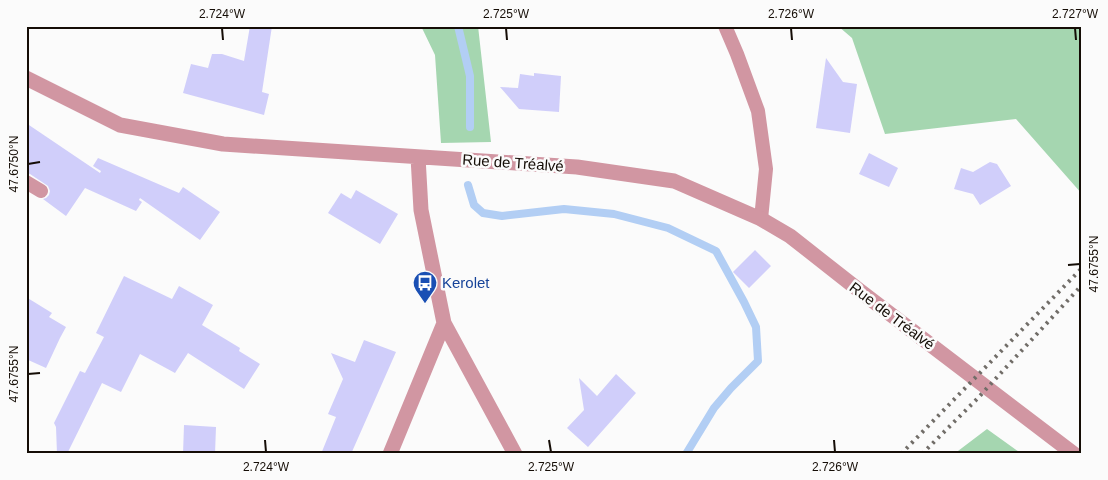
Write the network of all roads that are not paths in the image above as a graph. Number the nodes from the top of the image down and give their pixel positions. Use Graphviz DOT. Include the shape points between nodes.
graph roads {
  1 [pos="725,26"];
  2 [pos="26,78"];
  3 [pos="418,157"];
  4 [pos="26,182"];
  5 [pos="41,191"];
  6 [pos="761,219"];
  7 [pos="444,323"];
  8 [pos="390,454"];
  9 [pos="515,454"];
  10 [pos="1074,454"];
  1 -- 6 [label="lane" via="758,112 766,169"];
  2 -- 3 [label="street, Rue de Tréalvé" via="120,125 223,144"];
  3 -- 6 [label="street, Rue de Tréalvé" via="576,167 674,181"];
  3 -- 7 [label="street" via="421,210"];
  4 -- 5 [label="lane"];
  6 -- 10 [label="street, Rue de Tréalvé" via="790,236"];
  7 -- 8 [label="street"];
  7 -- 9 [label="street"];
}
